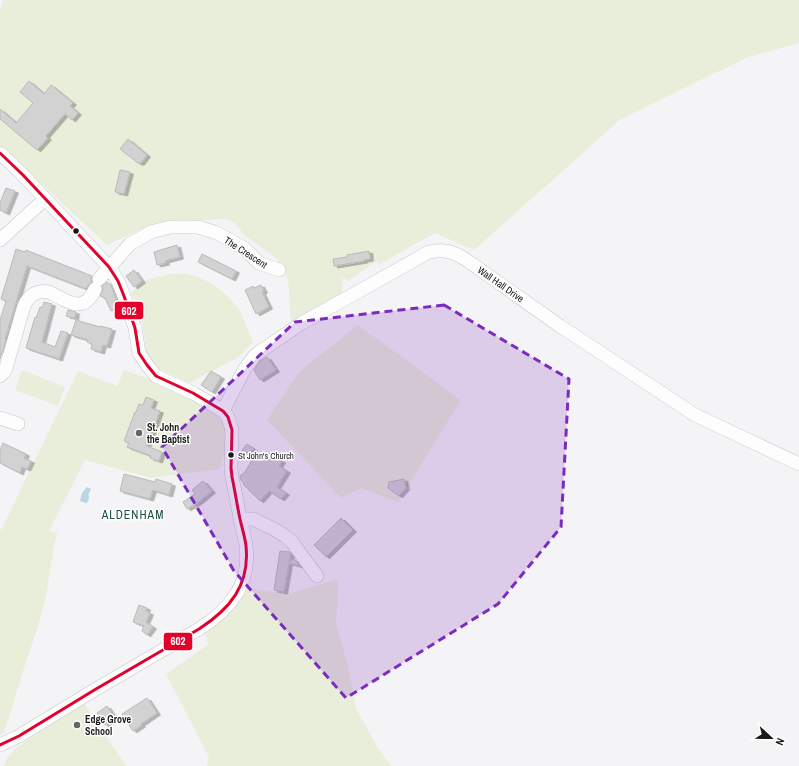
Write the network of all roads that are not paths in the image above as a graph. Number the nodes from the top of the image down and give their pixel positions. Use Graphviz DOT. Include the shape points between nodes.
graph roads {
  1 [pos="0,152"];
  2 [pos="45,199"];
  3 [pos="0,240"];
  4 [pos="109,267"];
  5 [pos="279,270"];
  6 [pos="0,376"];
  7 [pos="223,411"];
  8 [pos="0,418"];
  9 [pos="18,424"];
  10 [pos="799,464"];
  11 [pos="240,518"];
  12 [pos="317,576"];
  13 [pos="0,744"];
  1 -- 2 [label="street"];
  2 -- 3 [label="street"];
  2 -- 4 [label="street"];
  4 -- 5 [label="street, The Crescent" via="130,244 151,232 198,227 244,248 259,263"];
  4 -- 6 [label="street, The Crescent" via="90,299 82,304 74,304 49,292 30,296 24,306 6,368"];
  4 -- 7 [label="street" via="124,296 135,328 139,352 147,365 156,376 193,393"];
  7 -- 10 [label="street, Wall Hall Drive" via="244,370 263,349 429,252 440,250 458,254 560,326 696,415"];
  7 -- 11 [label="street" via="232,430 231,468"];
  8 -- 9 [label="street"];
  11 -- 12 [label="street" via="253,519 285,536"];
  11 -- 13 [label="street" via="246,545 244,574 235,596 215,618 20,736"];
}
